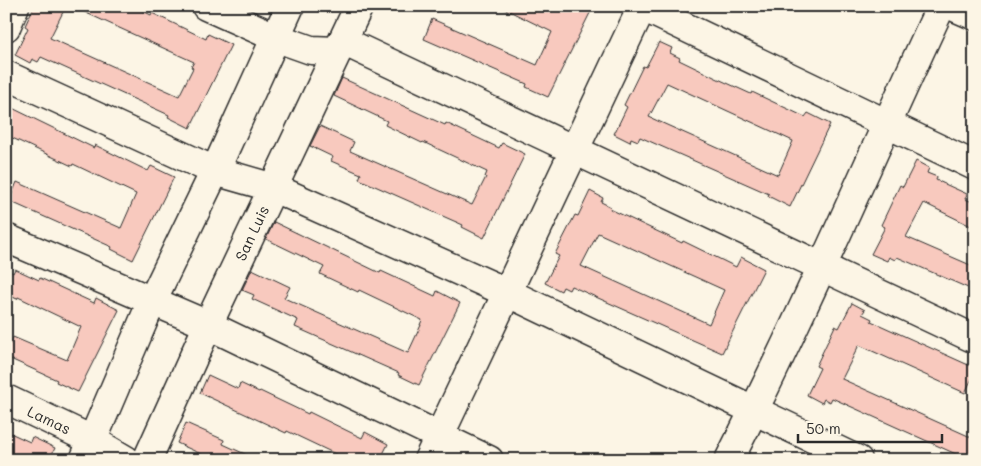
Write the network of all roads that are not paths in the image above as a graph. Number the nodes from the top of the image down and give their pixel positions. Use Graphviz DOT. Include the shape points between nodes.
graph roads {
  1 [pos="15,6"];
  2 [pos="206,6"];
  3 [pos="290,6"];
  4 [pos="359,6"];
  5 [pos="642,6"];
  6 [pos="941,6"];
  7 [pos="952,6"];
  8 [pos="975,16"];
  9 [pos="6,27"];
  10 [pos="277,38"];
  11 [pos="341,46"];
  12 [pos="6,75"];
  13 [pos="886,124"];
  14 [pos="575,150"];
  15 [pos="975,166"];
  16 [pos="215,171"];
  17 [pos="274,188"];
  18 [pos="6,238"];
  19 [pos="822,267"];
  20 [pos="506,292"];
  21 [pos="152,302"];
  22 [pos="208,325"];
  23 [pos="975,339"];
  24 [pos="6,399"];
  25 [pos="754,410"];
  26 [pos="433,448"];
  27 [pos="88,450"];
  28 [pos="126,460"];
  29 [pos="147,460"];
  30 [pos="489,460"];
  31 [pos="729,460"];
  32 [pos="858,460"];
  1 -- 9 [label="street"];
  2 -- 10 [label="street"];
  3 -- 10 [label="street"];
  4 -- 11 [label="street, San Luis"];
  5 -- 13 [label="street"];
  5 -- 14 [label="street"];
  6 -- 13 [label="street"];
  7 -- 8 [label="street"];
  10 -- 11 [label="street" via="311,50"];
  10 -- 16 [label="street"];
  11 -- 14 [label="street"];
  11 -- 17 [label="street, San Luis"];
  12 -- 16 [label="street"];
  13 -- 15 [label="street"];
  13 -- 19 [label="street"];
  14 -- 19 [label="street"];
  14 -- 20 [label="street"];
  16 -- 17 [label="street"];
  16 -- 21 [label="street"];
  17 -- 20 [label="street"];
  17 -- 22 [label="street, San Luis"];
  18 -- 21 [label="street"];
  19 -- 23 [label="street"];
  19 -- 25 [label="street"];
  20 -- 25 [label="street"];
  20 -- 26 [label="street"];
  21 -- 22 [label="street"];
  21 -- 27 [label="street"];
  22 -- 26 [label="street"];
  22 -- 29 [label="street, San Luis"];
  24 -- 27 [label="street, Lamas"];
  25 -- 31 [label="street"];
  25 -- 32 [label="street"];
  26 -- 30 [label="street"];
  27 -- 28 [label="street, Lamas"];
}
